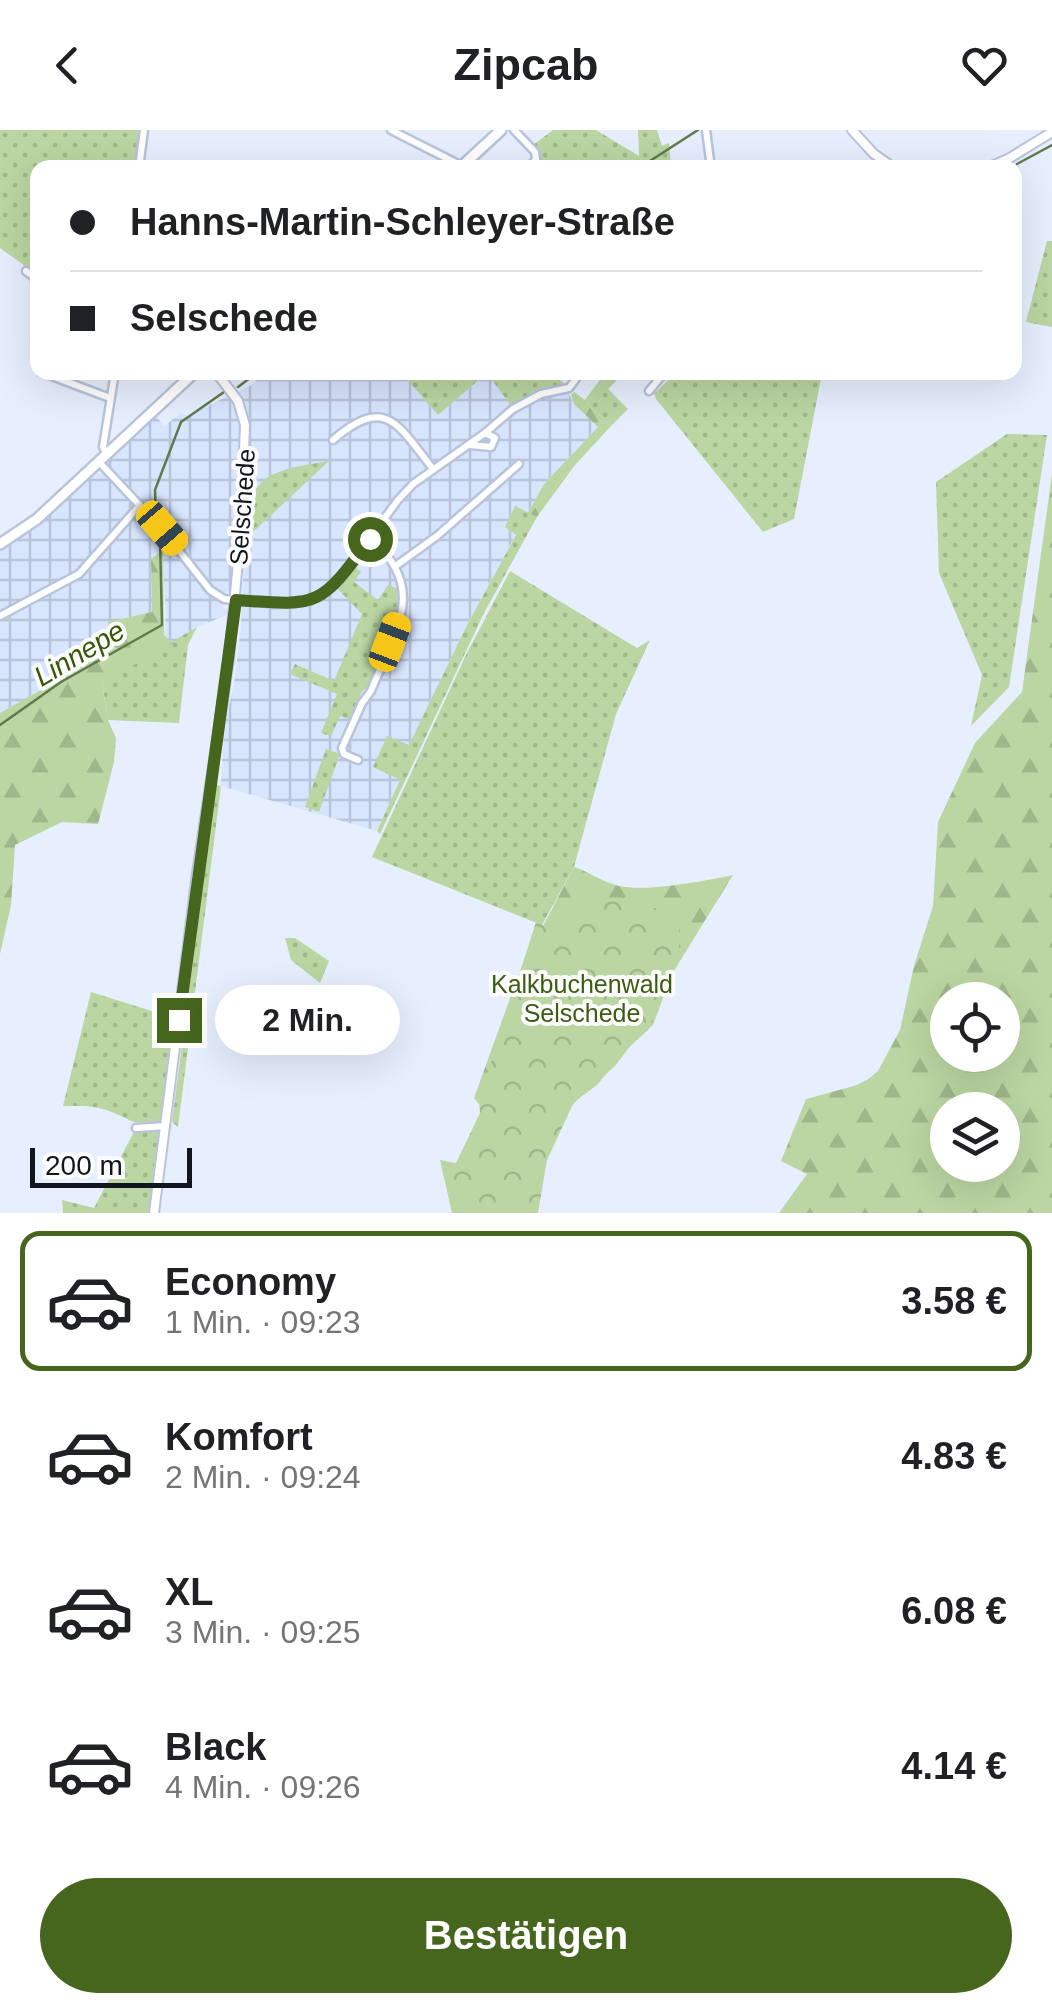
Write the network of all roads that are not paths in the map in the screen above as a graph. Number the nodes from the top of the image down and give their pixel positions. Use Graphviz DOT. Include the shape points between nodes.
graph roads {
  1 [pos="144,130"];
  2 [pos="392,130"];
  3 [pos="502,130"];
  4 [pos="514,130"];
  5 [pos="706,130"];
  6 [pos="852,130"];
  7 [pos="1052,132"];
  8 [pos="141,160"];
  9 [pos="448,160"];
  10 [pos="469,160"];
  11 [pos="535,160"];
  12 [pos="710,160"];
  13 [pos="883,160"];
  14 [pos="1006,160"];
  15 [pos="61,380"];
  16 [pos="113,380"];
  17 [pos="186,380"];
  18 [pos="222,380"];
  19 [pos="576,380"];
  20 [pos="659,380"];
  21 [pos="649,391"];
  22 [pos="110,398"];
  23 [pos="485,433"];
  24 [pos="333,440"];
  25 [pos="468,444"];
  26 [pos="102,459"];
  27 [pos="519,464"];
  28 [pos="433,469"];
  29 [pos="140,505"];
  30 [pos="370,539"];
  31 [pos="0,544"];
  32 [pos="398,566"];
  33 [pos="236,600"];
  34 [pos="0,616"];
  35 [pos="358,760"];
  36 [pos="166,1126"];
  37 [pos="136,1128"];
  38 [pos="154,1213"];
  1 -- 8 [label="street"];
  2 -- 9 [label="street"];
  3 -- 10 [label="main road"];
  4 -- 11 [label="street"];
  5 -- 12 [label="street"];
  6 -- 13 [label="street"];
  7 -- 14 [label="street"];
  15 -- 22 [label="street"];
  16 -- 22 [label="street"];
  17 -- 26 [label="main road"];
  18 -- 33 [label="street, Selschede" via="238,401 247,438"];
  19 -- 23 [label="street" via="512,409"];
  20 -- 21 [label="street"];
  22 -- 26 [label="street"];
  23 -- 25 [label="street"];
  23 -- 25 [label="street" via="495,438 491,447"];
  24 -- 28 [label="street" via="355,421 378,416 398,426"];
  25 -- 28 [label="street"];
  26 -- 29 [label="street"];
  26 -- 31 [label="main road"];
  27 -- 32 [label="street"];
  28 -- 30 [label="street" via="398,500"];
  29 -- 33 [label="street" via="210,590"];
  29 -- 34 [label="street" via="79,574"];
  30 -- 32 [label="street"];
  30 -- 33 [label="street" via="337,582 310,601"];
  32 -- 35 [label="street" via="401,614 342,748"];
  33 -- 36 [label="street, Selschede"];
  36 -- 37 [label="street"];
  36 -- 38 [label="street, Selschede"];
}
